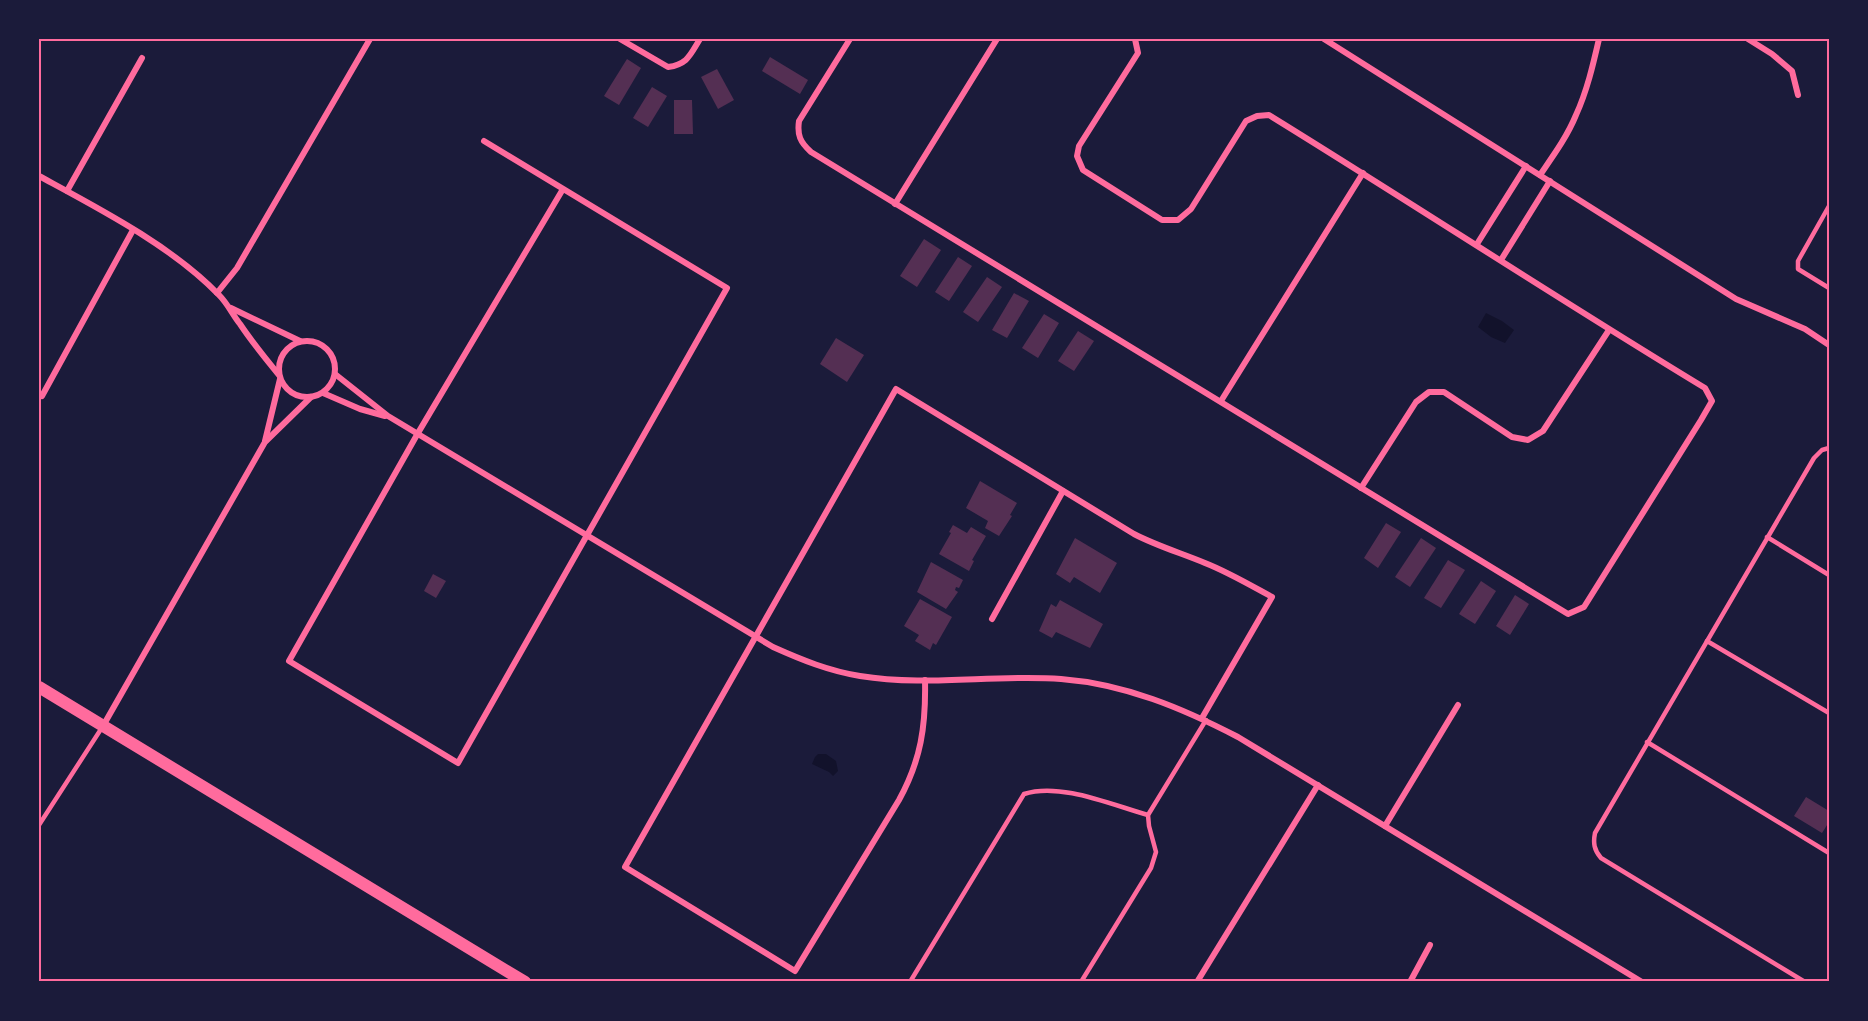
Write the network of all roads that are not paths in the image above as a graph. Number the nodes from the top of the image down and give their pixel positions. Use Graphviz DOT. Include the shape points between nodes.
graph roads {
  1 [pos="620,39"];
  2 [pos="700,39"];
  3 [pos="850,39"];
  4 [pos="997,39"];
  5 [pos="1136,39"];
  6 [pos="1324,39"];
  7 [pos="1599,39"];
  8 [pos="1748,39"];
  9 [pos="368,40"];
  10 [pos="142,58"];
  11 [pos="1798,95"];
  12 [pos="484,141"];
  13 [pos="1526,166"];
  14 [pos="1363,173"];
  15 [pos="1540,175"];
  16 [pos="39,176"];
  17 [pos="1550,181"];
  18 [pos="563,189"];
  19 [pos="67,191"];
  20 [pos="895,204"];
  21 [pos="1829,206"];
  22 [pos="133,230"];
  23 [pos="1477,244"];
  24 [pos="1501,260"];
  25 [pos="1829,288"];
  26 [pos="217,293"];
  27 [pos="231,308"];
  28 [pos="1609,330"];
  29 [pos="300,341"];
  30 [pos="1829,345"];
  31 [pos="335,374"];
  32 [pos="280,377"];
  33 [pos="323,393"];
  34 [pos="42,396"];
  35 [pos="311,397"];
  36 [pos="1221,401"];
  37 [pos="388,417"];
  38 [pos="418,433"];
  39 [pos="265,442"];
  40 [pos="1829,448"];
  41 [pos="1361,488"];
  42 [pos="1063,492"];
  43 [pos="587,535"];
  44 [pos="1767,537"];
  45 [pos="1829,575"];
  46 [pos="992,619"];
  47 [pos="755,637"];
  48 [pos="1707,641"];
  49 [pos="925,680"];
  50 [pos="39,687"];
  51 [pos="1458,705"];
  52 [pos="1829,713"];
  53 [pos="1204,719"];
  54 [pos="103,726"];
  55 [pos="1647,742"];
  56 [pos="1318,785"];
  57 [pos="1148,815"];
  58 [pos="39,825"];
  59 [pos="1384,826"];
  60 [pos="1829,853"];
  61 [pos="1430,945"];
  62 [pos="1630,979"];
  63 [pos="525,982"];
  64 [pos="910,982"];
  65 [pos="1081,982"];
  66 [pos="1197,982"];
  67 [pos="1410,982"];
  68 [pos="1642,982"];
  69 [pos="1805,982"];
  1 -- 2 [label="street" via="668,67 686,61"];
  3 -- 20 [label="street" via="799,121 801,143"];
  4 -- 20 [label="street"];
  5 -- 14 [label="street" via="1138,53 1078,146 1077,156 1083,170 1162,220 1178,220 1191,209 1246,121 1257,116 1269,115"];
  6 -- 13 [label="street"];
  7 -- 15 [label="street" via="1576,116"];
  8 -- 11 [label="street" via="1792,71"];
  9 -- 26 [label="street" via="237,268"];
  10 -- 19 [label="street"];
  12 -- 18 [label="street"];
  13 -- 15 [label="street"];
  13 -- 23 [label="street"];
  14 -- 23 [label="street"];
  14 -- 36 [label="street"];
  15 -- 17 [label="street"];
  16 -- 19 [label="street"];
  17 -- 24 [label="street"];
  17 -- 30 [label="street" via="1736,299 1804,329"];
  18 -- 38 [label="street"];
  18 -- 43 [label="street" via="727,288"];
  19 -- 22 [label="street"];
  20 -- 36 [label="street"];
  21 -- 25 [label="lane" via="1798,261 1798,269"];
  22 -- 26 [label="street" via="183,263"];
  22 -- 34 [label="street"];
  23 -- 24 [label="street"];
  24 -- 28 [label="street"];
  26 -- 27 [label="street"];
  27 -- 29 [label="street"];
  27 -- 32 [label="street"];
  28 -- 41 [label="street" via="1544,432 1528,440 1512,437 1444,392 1430,392 1416,402"];
  28 -- 41 [label="street" via="1705,388 1712,401 1584,607 1568,614"];
  29 -- 31 [label="street" via="322,345 330,353"];
  29 -- 32 [label="street" via="283,354 278,364"];
  31 -- 33 [label="street"];
  31 -- 37 [label="street"];
  32 -- 35 [label="street" via="291,393"];
  32 -- 39 [label="street"];
  33 -- 35 [label="street"];
  33 -- 37 [label="street"];
  35 -- 39 [label="street"];
  36 -- 41 [label="street"];
  37 -- 38 [label="street"];
  38 -- 43 [label="street"];
  38 -- 43 [label="street" via="289,661 458,763"];
  39 -- 54 [label="street"];
  40 -- 44 [label="lane" via="1814,458"];
  42 -- 46 [label="street"];
  42 -- 47 [label="street" via="896,390"];
  42 -- 53 [label="street" via="1134,534 1212,566 1272,597"];
  43 -- 47 [label="street"];
  44 -- 45 [label="lane"];
  44 -- 48 [label="lane"];
  47 -- 49 [label="street" via="831,670"];
  47 -- 49 [label="street" via="625,867 795,971 913,771 924,724"];
  48 -- 52 [label="lane"];
  48 -- 55 [label="lane"];
  49 -- 53 [label="street" via="1072,680 1135,692"];
  50 -- 54 [label="main road"];
  51 -- 59 [label="street"];
  53 -- 56 [label="street"];
  53 -- 57 [label="lane"];
  54 -- 58 [label="lane"];
  54 -- 63 [label="main road"];
  55 -- 60 [label="lane"];
  55 -- 69 [label="lane" via="1594,833 1595,851"];
  56 -- 59 [label="street"];
  56 -- 66 [label="street"];
  57 -- 64 [label="lane" via="1065,792 1036,790 1024,794"];
  57 -- 65 [label="lane" via="1156,852 1151,868"];
  59 -- 62 [label="street"];
  61 -- 67 [label="street"];
  62 -- 68 [label="street"];
}
